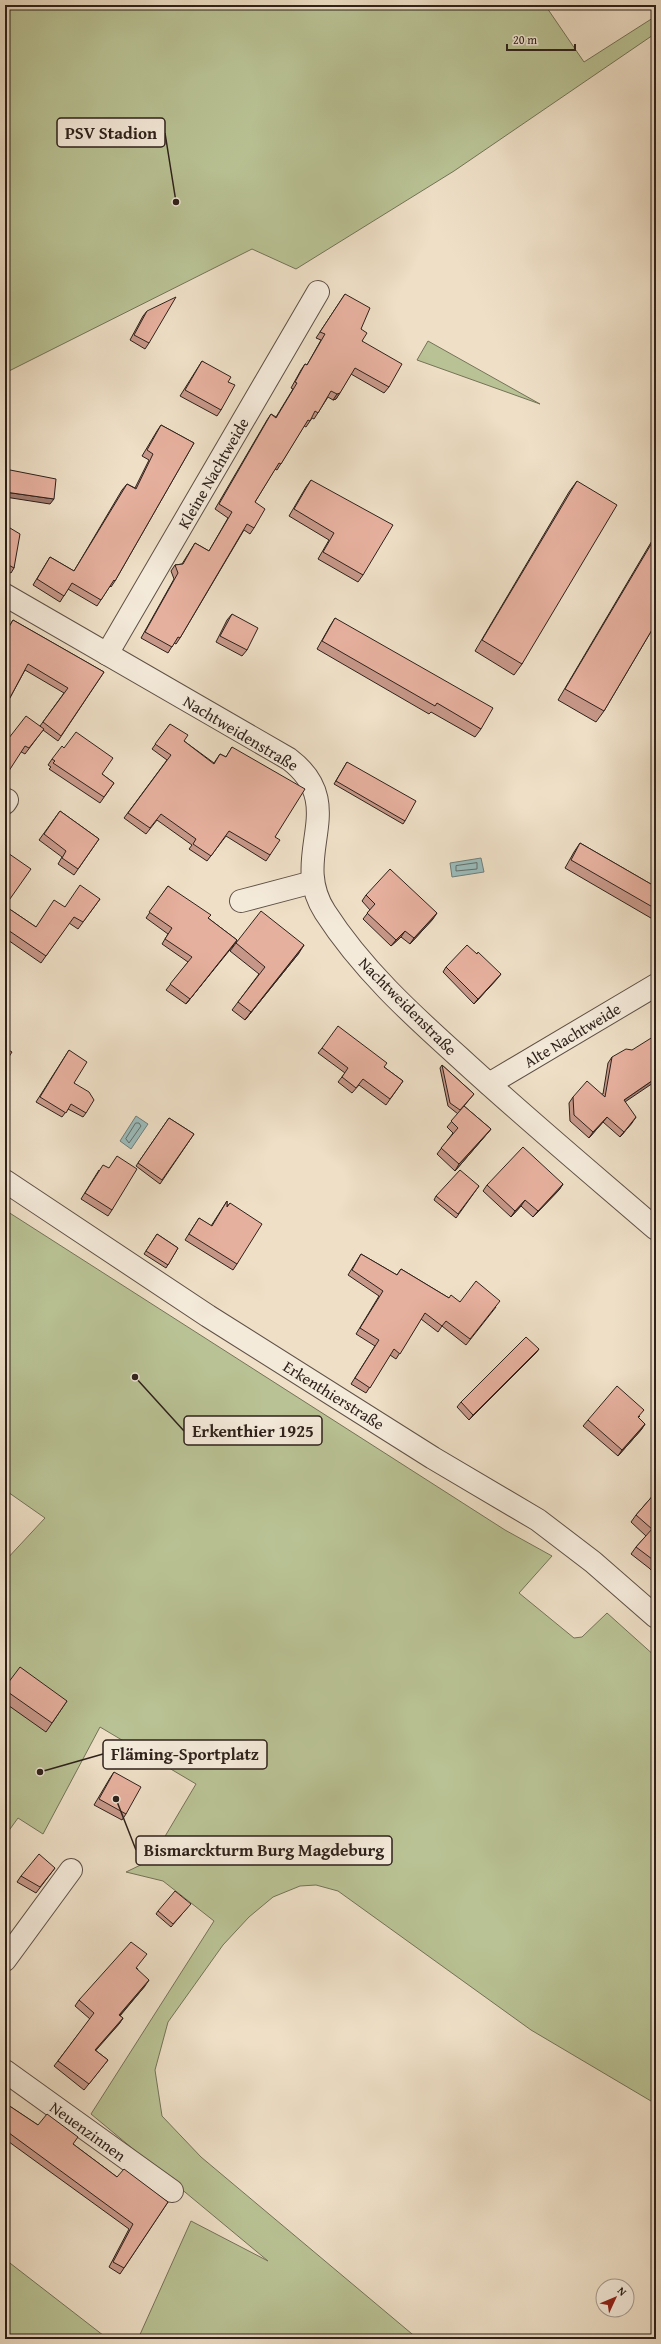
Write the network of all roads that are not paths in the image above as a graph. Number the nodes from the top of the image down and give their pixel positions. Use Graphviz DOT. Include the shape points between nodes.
graph roads {
  1 [pos="318,292"];
  2 [pos="5,595"];
  3 [pos="107,654"];
  4 [pos="313,882"];
  5 [pos="241,901"];
  6 [pos="656,986"];
  7 [pos="488,1084"];
  8 [pos="5,1181"];
  9 [pos="656,1229"];
  10 [pos="656,1616"];
  11 [pos="71,1870"];
  12 [pos="5,1960"];
  13 [pos="5,2071"];
  14 [pos="172,2191"];
  1 -- 3 [label="street, Kleine Nachtweide"];
  2 -- 3 [label="street, Nachtweidenstraße"];
  3 -- 4 [label="street, Nachtweidenstraße" via="289,759 305,772 314,786 319,809 312,859"];
  4 -- 5 [label="street"];
  4 -- 7 [label="street, Nachtweidenstraße" via="316,896 324,912 363,963 387,990"];
  6 -- 7 [label="street, Alte Nachtweide"];
  7 -- 9 [label="street, Nachtweidenstraße"];
  8 -- 10 [label="street, Erkenthierstraße" via="228,1329 538,1520 593,1562"];
  11 -- 12 [label="street"];
  13 -- 14 [label="street, Neuenzinnen"];
}
